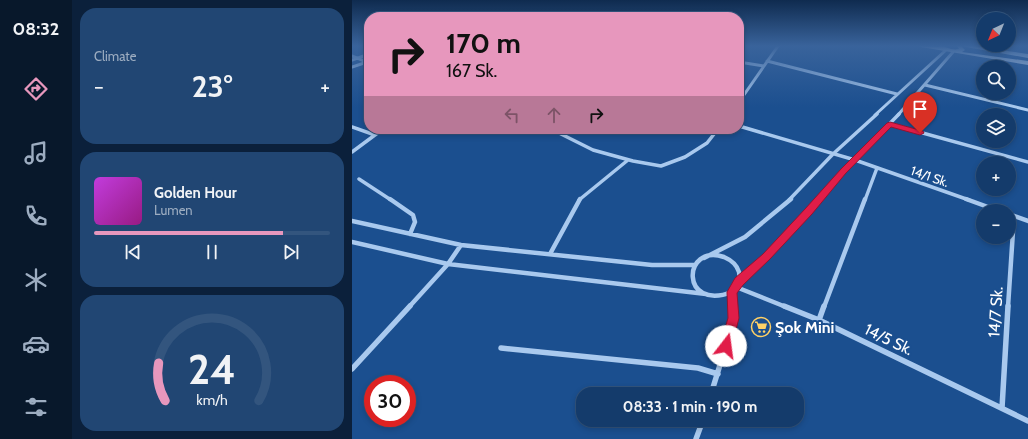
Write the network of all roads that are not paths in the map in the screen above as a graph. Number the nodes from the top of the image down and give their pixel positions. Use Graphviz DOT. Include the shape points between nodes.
graph roads {
  1 [pos="764,66"];
  2 [pos="789,66"];
  3 [pos="928,66"];
  4 [pos="942,66"];
  5 [pos="925,85"];
  6 [pos="897,94"];
  7 [pos="744,95"];
  8 [pos="1028,110"];
  9 [pos="890,124"];
  10 [pos="352,127"];
  11 [pos="744,127"];
  12 [pos="364,131"];
  13 [pos="372,134"];
  14 [pos="560,134"];
  15 [pos="714,134"];
  16 [pos="375,135"];
  17 [pos="352,152"];
  18 [pos="833,154"];
  19 [pos="628,160"];
  20 [pos="854,160"];
  21 [pos="1028,162"];
  22 [pos="877,168"];
  23 [pos="359,179"];
  24 [pos="979,204"];
  25 [pos="1016,216"];
  26 [pos="352,221"];
  27 [pos="1028,221"];
  28 [pos="410,234"];
  29 [pos="352,242"];
  30 [pos="1010,244"];
  31 [pos="461,245"];
  32 [pos="550,254"];
  33 [pos="704,258"];
  34 [pos="448,264"];
  35 [pos="695,265"];
  36 [pos="739,281"];
  37 [pos="736,287"];
  38 [pos="732,292"];
  39 [pos="706,294"];
  40 [pos="819,320"];
  41 [pos="501,348"];
  42 [pos="352,369"];
  43 [pos="718,374"];
  44 [pos="714,387"];
  45 [pos="1002,408"];
  46 [pos="1028,421"];
  47 [pos="700,427"];
  48 [pos="696,439"];
  1 -- 7 [label="street"];
  2 -- 6 [label="street"];
  3 -- 6 [label="street"];
  4 -- 5 [label="street"];
  5 -- 8 [label="street"];
  5 -- 9 [label="street"];
  6 -- 18 [label="street"];
  9 -- 20 [label="street"];
  9 -- 21 [label="street"];
  10 -- 12 [label="street"];
  11 -- 18 [label="street, 14/1 Sk."];
  13 -- 16 [label="street"];
  14 -- 19 [label="street" via="593,150"];
  15 -- 19 [label="street" via="707,143 685,157 661,166"];
  16 -- 17 [label="street"];
  18 -- 20 [label="street, 14/1 Sk."];
  18 -- 33 [label="street" via="790,200 745,237"];
  19 -- 32 [label="street" via="579,200"];
  20 -- 22 [label="street, 14/1 Sk."];
  20 -- 36 [label="street" via="766,256"];
  22 -- 24 [label="street, 14/1 Sk."];
  22 -- 40 [label="street"];
  23 -- 28 [label="street" via="413,215 415,225"];
  25 -- 27 [label="street"];
  26 -- 28 [label="street"];
  28 -- 31 [label="street"];
  29 -- 34 [label="street"];
  30 -- 45 [label="street, 14/7 Sk."];
  31 -- 32 [label="street"];
  31 -- 34 [label="street"];
  32 -- 35 [label="street" via="652,266"];
  33 -- 35 [label="street"];
  33 -- 36 [label="street" via="726,258 737,268"];
  34 -- 39 [label="street"];
  34 -- 42 [label="street"];
  35 -- 39 [label="street" via="692,278 694,285"];
  36 -- 37 [label="street"];
  37 -- 38 [label="street"];
  37 -- 40 [label="street, 14/5 Sk."];
  38 -- 39 [label="street" via="720,296"];
  38 -- 43 [label="street" via="733,318"];
  40 -- 45 [label="street, 14/5 Sk."];
  41 -- 43 [label="street" via="698,368"];
  43 -- 44 [label="street"];
  45 -- 46 [label="street, 14/5 Sk."];
  47 -- 48 [label="street"];
}
